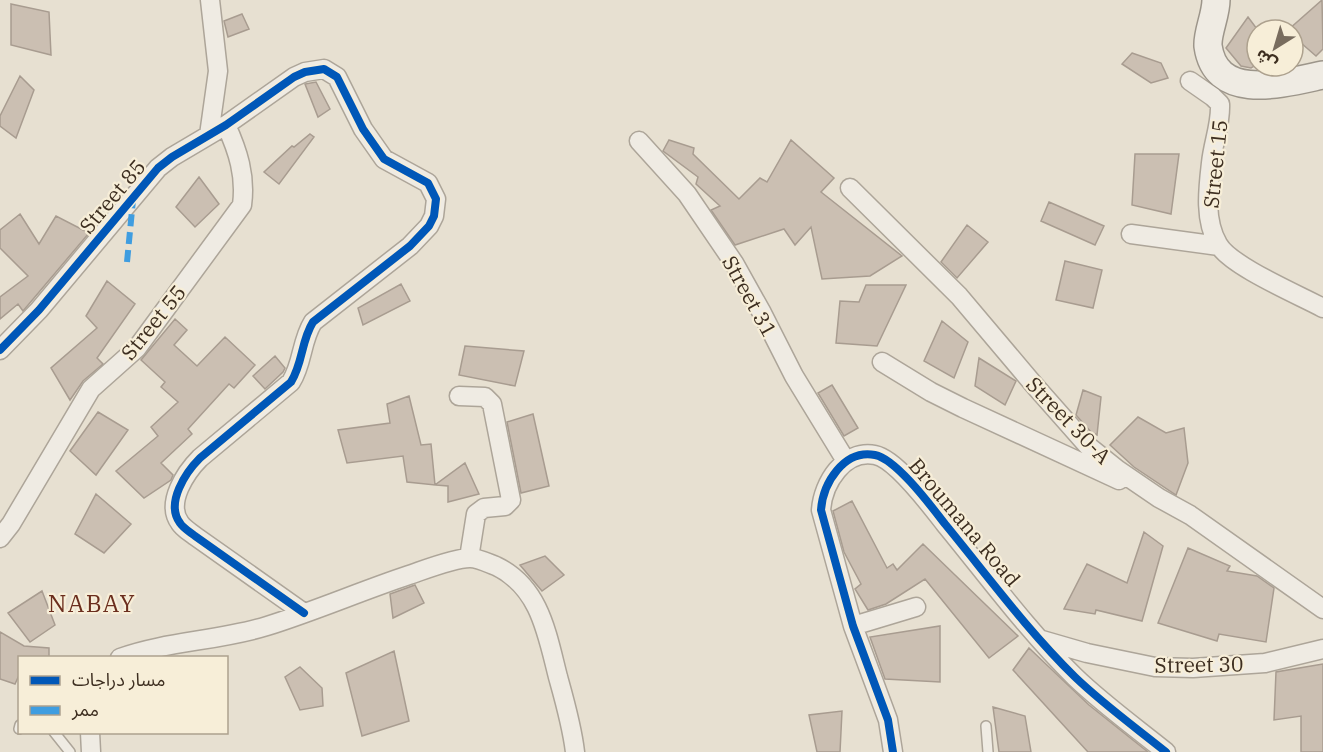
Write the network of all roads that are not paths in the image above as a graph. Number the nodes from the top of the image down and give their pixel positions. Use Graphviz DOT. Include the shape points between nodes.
graph roads {
  1 [pos="210,0"];
  2 [pos="1216,0"];
  3 [pos="1323,75"];
  4 [pos="1190,81"];
  5 [pos="226,125"];
  6 [pos="209,135"];
  7 [pos="639,141"];
  8 [pos="850,188"];
  9 [pos="1131,234"];
  10 [pos="1219,246"];
  11 [pos="1323,308"];
  12 [pos="0,350"];
  13 [pos="882,362"];
  14 [pos="459,396"];
  15 [pos="846,460"];
  16 [pos="1159,498"];
  17 [pos="4,530"];
  18 [pos="470,558"];
  19 [pos="916,608"];
  20 [pos="1323,609"];
  21 [pos="304,613"];
  22 [pos="853,626"];
  23 [pos="1040,640"];
  24 [pos="1323,649"];
  25 [pos="123,656"];
  26 [pos="986,726"];
  27 [pos="56,734"];
  28 [pos="90,734"];
  29 [pos="70,752"];
  30 [pos="91,752"];
  31 [pos="575,752"];
  32 [pos="893,752"];
  33 [pos="988,752"];
  34 [pos="1166,752"];
  1 -- 6 [label="street" via="218,71"];
  2 -- 3 [label="street" via="1208,44 1213,64 1221,75 1252,86"];
  4 -- 10 [label="street, Street 15" via="1220,104 1208,204 1210,226"];
  5 -- 6 [label="street, Street 85"];
  5 -- 17 [label="street, Street 55" via="242,168 242,205 137,348 91,389"];
  5 -- 21 [label="street, Street 85" via="294,77 324,69 337,77 363,129 384,159 428,183 436,199 429,226 410,246 313,322 291,382 200,458 181,483 175,512 180,524"];
  6 -- 12 [label="street, Street 85" via="158,168 39,310"];
  7 -- 15 [label="street, Street 31" via="687,194 734,263 794,376"];
  8 -- 16 [label="street, Street 30-A" via="959,296 1088,446"];
  9 -- 10 [label="street"];
  10 -- 11 [label="street" via="1251,271"];
  13 -- 16 [label="street" via="963,408"];
  14 -- 18 [label="street" via="485,397 492,404 511,500 505,506 484,508 476,514"];
  15 -- 22 [label="street" via="827,485 820,510"];
  15 -- 23 [label="street, Broumana Road" via="856,455 875,455 890,462"];
  16 -- 20 [label="street, Street 30-A" via="1190,515"];
  18 -- 21 [label="street" via="434,566"];
  18 -- 31 [label="street" via="507,572 532,596 550,643"];
  19 -- 22 [label="street"];
  21 -- 25 [label="street" via="222,637"];
  22 -- 32 [label="street" via="888,720"];
  23 -- 24 [label="street, Street 30" via="1155,667 1265,663"];
  23 -- 34 [label="street, Broumana Road" via="1090,691"];
  26 -- 33 [label="lane"];
  27 -- 29 [label="lane"];
  28 -- 30 [label="street"];
}
